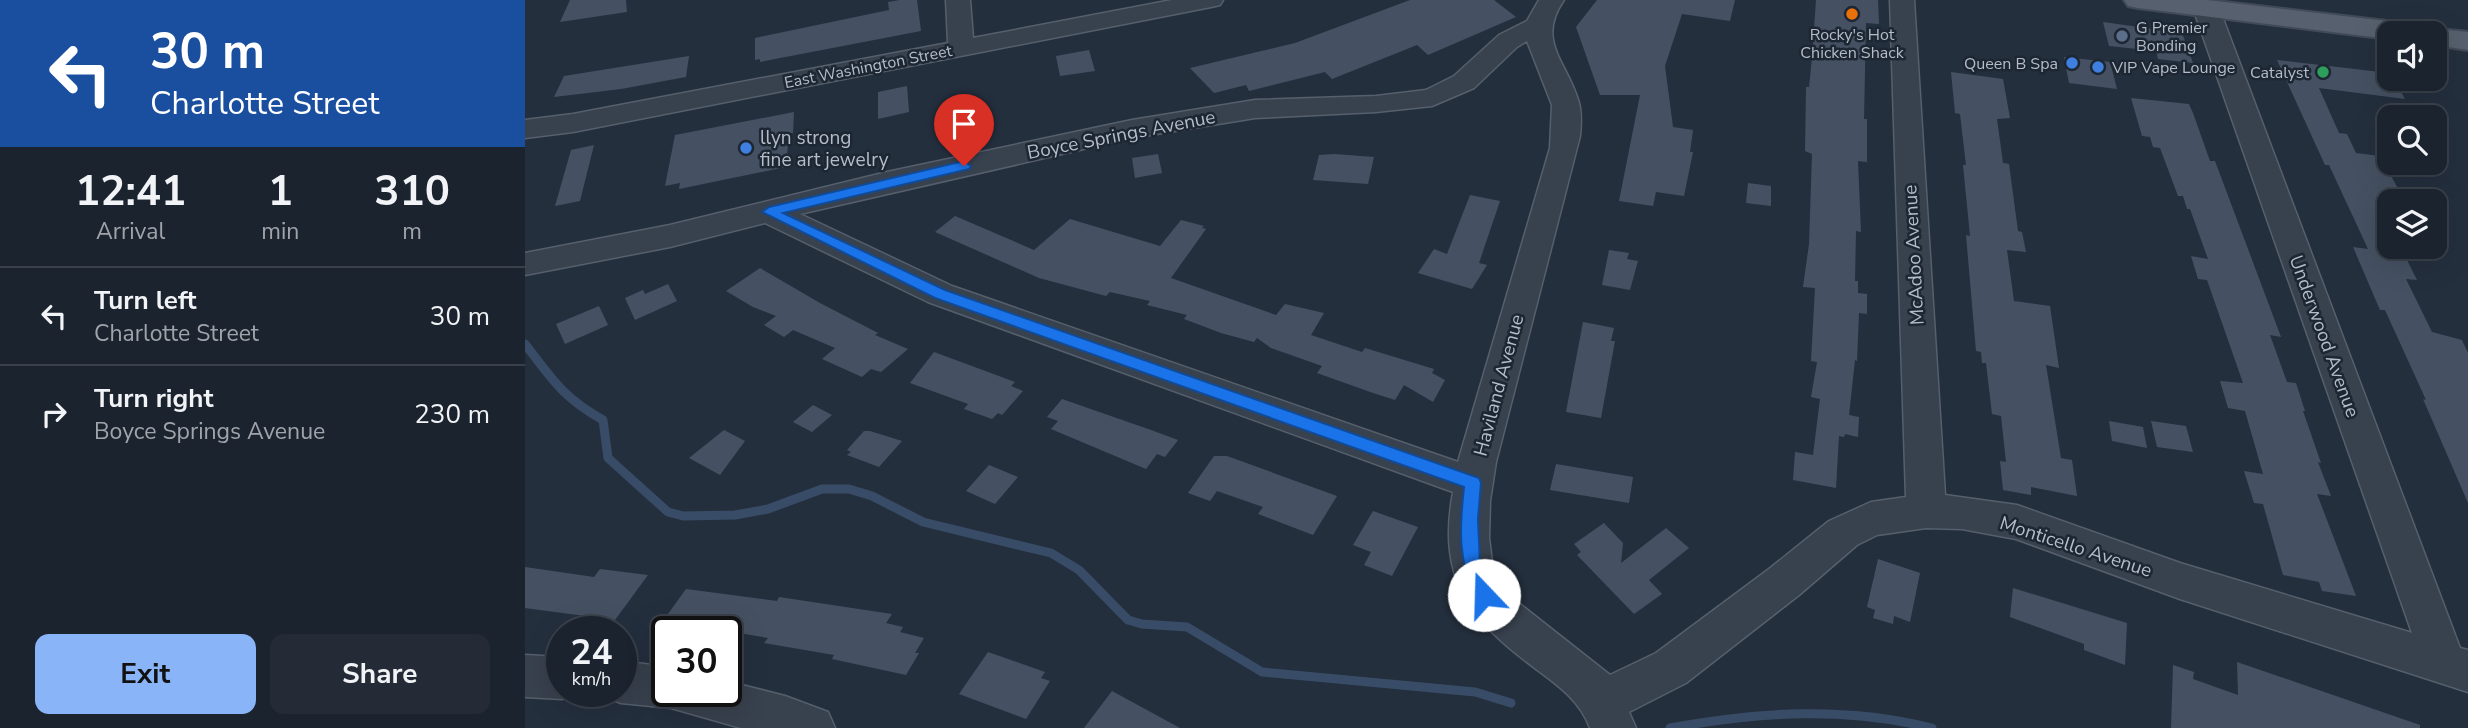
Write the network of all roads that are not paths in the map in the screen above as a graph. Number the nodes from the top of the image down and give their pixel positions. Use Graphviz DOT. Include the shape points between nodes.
graph roads {
  1 [pos="958,0"];
  2 [pos="1211,0"];
  3 [pos="1902,0"];
  4 [pos="2138,0"];
  5 [pos="2206,8"];
  6 [pos="1545,13"];
  7 [pos="2377,29"];
  8 [pos="2447,38"];
  9 [pos="2468,41"];
  10 [pos="961,49"];
  11 [pos="525,129"];
  12 [pos="769,212"];
  13 [pos="525,264"];
  14 [pos="1473,483"];
  15 [pos="1926,511"];
  16 [pos="2456,667"];
  17 [pos="525,676"];
  18 [pos="546,677"];
  19 [pos="742,707"];
  20 [pos="1607,715"];
  21 [pos="812,728"];
  1 -- 10 [label="street"];
  2 -- 10 [label="street, East Washington Street"];
  3 -- 15 [label="street, McAdoo Avenue"];
  4 -- 5 [label="main road"];
  5 -- 7 [label="main road"];
  5 -- 16 [label="street, Underwood Avenue"];
  6 -- 12 [label="street, Boyce Springs Avenue" via="1464,82 1432,97 1255,109 1158,125 887,182"];
  6 -- 14 [label="street, Haviland Avenue" via="1541,44 1565,102 1564,148"];
  8 -- 9 [label="main road"];
  10 -- 11 [label="street, East Washington Street"];
  12 -- 13 [label="street, Boyce Springs Avenue"];
  12 -- 14 [label="street" via="940,294"];
  14 -- 20 [label="street, Haviland Avenue" via="1471,564 1484,595 1515,629 1591,687"];
  15 -- 16 [label="street, Monticello Avenue" via="2017,522 2180,581"];
  15 -- 20 [label="street, Monticello Avenue" via="1871,519 1843,533"];
  17 -- 18 [label="street"];
  19 -- 21 [label="street"];
}
